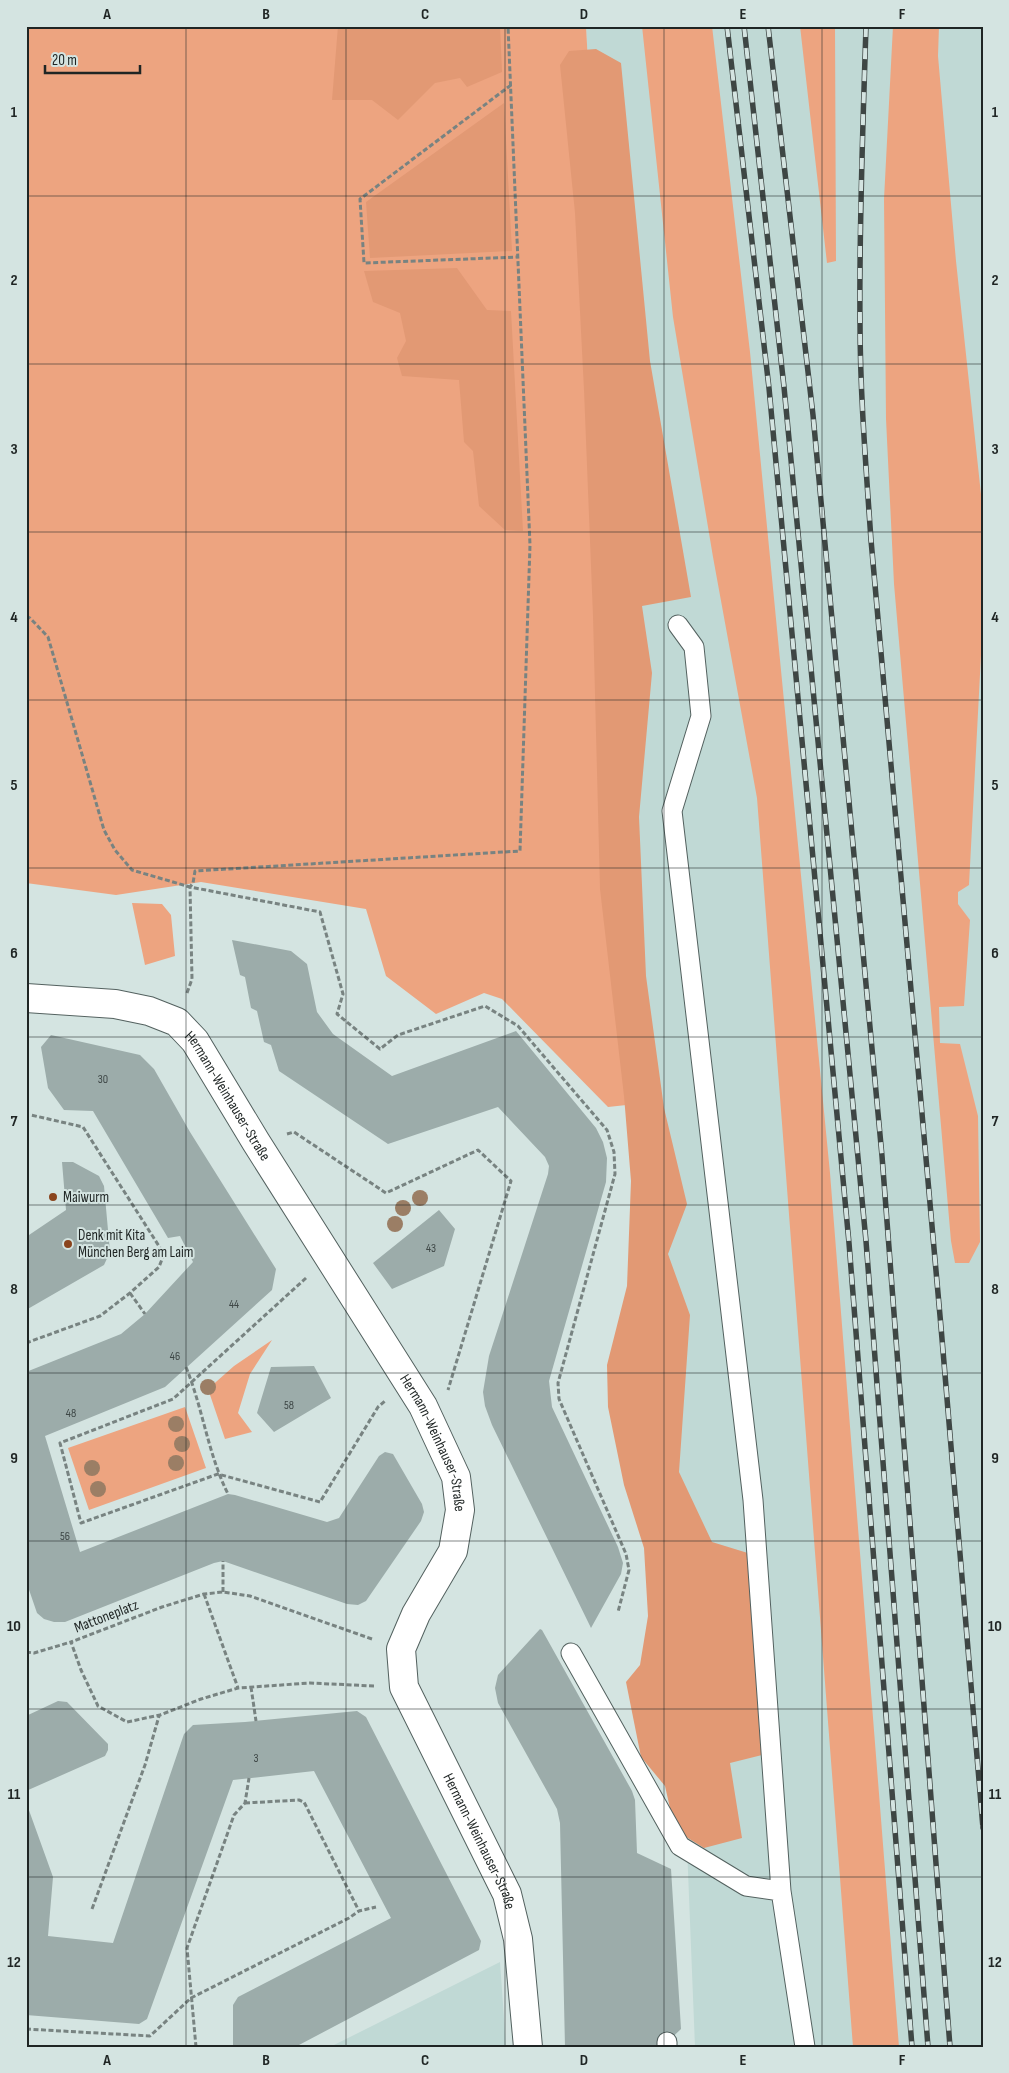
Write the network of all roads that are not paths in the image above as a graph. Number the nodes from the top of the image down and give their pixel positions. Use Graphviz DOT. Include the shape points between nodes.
graph roads {
  1 [pos="678,625"];
  2 [pos="26,998"];
  3 [pos="571,1653"];
  4 [pos="781,1891"];
  5 [pos="528,2047"];
  6 [pos="805,2047"];
  1 -- 4 [label="lane" via="694,647 700,716 672,812 753,1500"];
  2 -- 5 [label="street, Hermann-Weinhauser-Straße" via="115,1004 149,1011 177,1022 196,1041 423,1406 456,1477 460,1510 452,1551 416,1614 401,1649 404,1687 507,1894 518,1939"];
  3 -- 4 [label="lane" via="680,1846 746,1886"];
  4 -- 6 [label="lane"];
}
